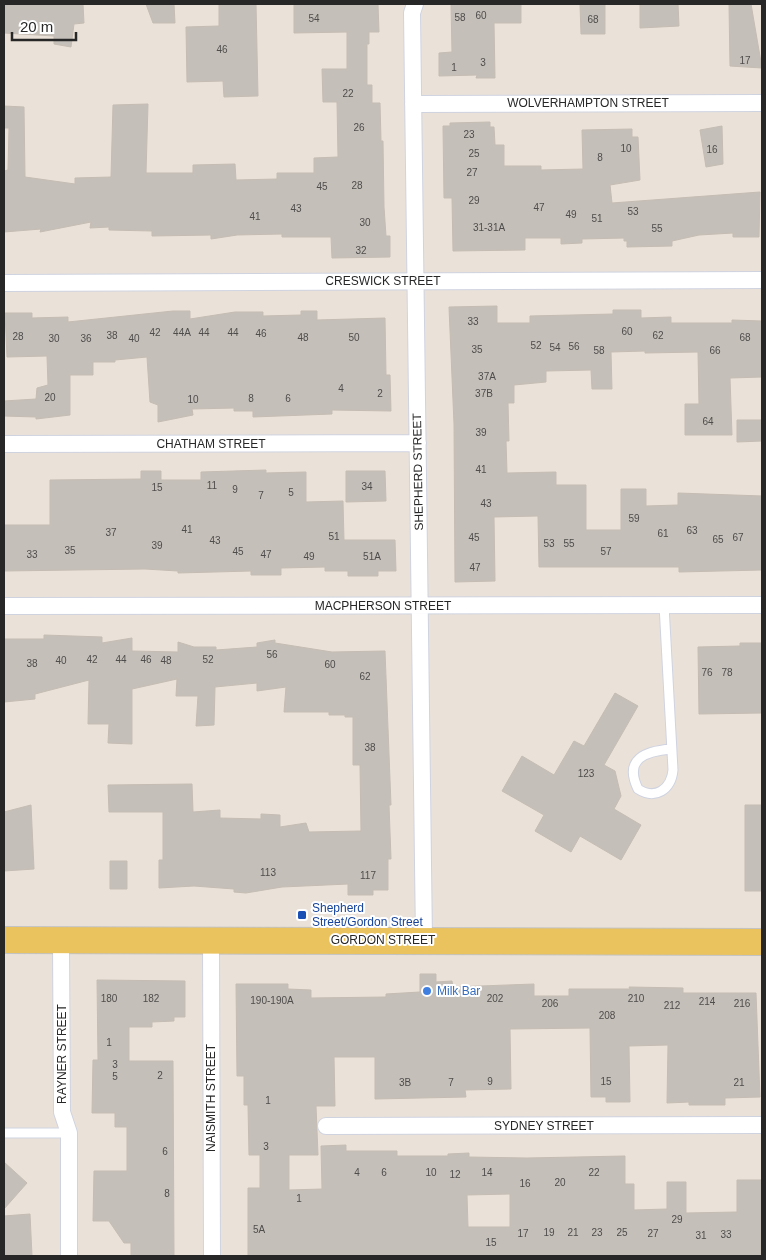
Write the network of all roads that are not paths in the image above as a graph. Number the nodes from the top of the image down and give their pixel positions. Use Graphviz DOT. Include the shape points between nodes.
graph roads {
  1 [pos="415,4"];
  2 [pos="762,103"];
  3 [pos="413,104"];
  4 [pos="762,280"];
  5 [pos="416,281"];
  6 [pos="4,283"];
  7 [pos="418,443"];
  8 [pos="4,444"];
  9 [pos="664,605"];
  10 [pos="762,605"];
  11 [pos="4,606"];
  12 [pos="420,606"];
  13 [pos="671,749"];
  14 [pos="211,939"];
  15 [pos="4,940"];
  16 [pos="424,940"];
  17 [pos="61,941"];
  18 [pos="762,942"];
  19 [pos="762,1125"];
  20 [pos="326,1126"];
  21 [pos="4,1133"];
  22 [pos="69,1133"];
  23 [pos="69,1256"];
  24 [pos="212,1256"];
  1 -- 3 [label="street, SHEPHERD STREET" via="412,13"];
  2 -- 3 [label="street, WOLVERHAMPTON STREET"];
  3 -- 5 [label="street, SHEPHERD STREET"];
  4 -- 5 [label="street, CRESWICK STREET"];
  5 -- 6 [label="street, CRESWICK STREET"];
  5 -- 7 [label="street, SHEPHERD STREET"];
  7 -- 8 [label="street, CHATHAM STREET"];
  7 -- 12 [label="street, SHEPHERD STREET"];
  9 -- 10 [label="street, MACPHERSON STREET"];
  9 -- 12 [label="street, MACPHERSON STREET"];
  9 -- 13 [label="lane"];
  11 -- 12 [label="street, MACPHERSON STREET"];
  12 -- 16 [label="street, SHEPHERD STREET"];
  13 -- 13 [label="lane" via="673,770 668,788 653,794 638,789 633,774 636,760 650,751"];
  14 -- 16 [label="main road, GORDON STREET"];
  14 -- 17 [label="main road, GORDON STREET"];
  14 -- 24 [label="street, NAISMITH STREET"];
  15 -- 17 [label="main road, GORDON STREET"];
  16 -- 18 [label="main road, GORDON STREET"];
  17 -- 22 [label="street, RAYNER STREET" via="62,1112"];
  19 -- 20 [label="street, SYDNEY STREET"];
  21 -- 22 [label="lane"];
  22 -- 23 [label="street, RAYNER STREET"];
}
